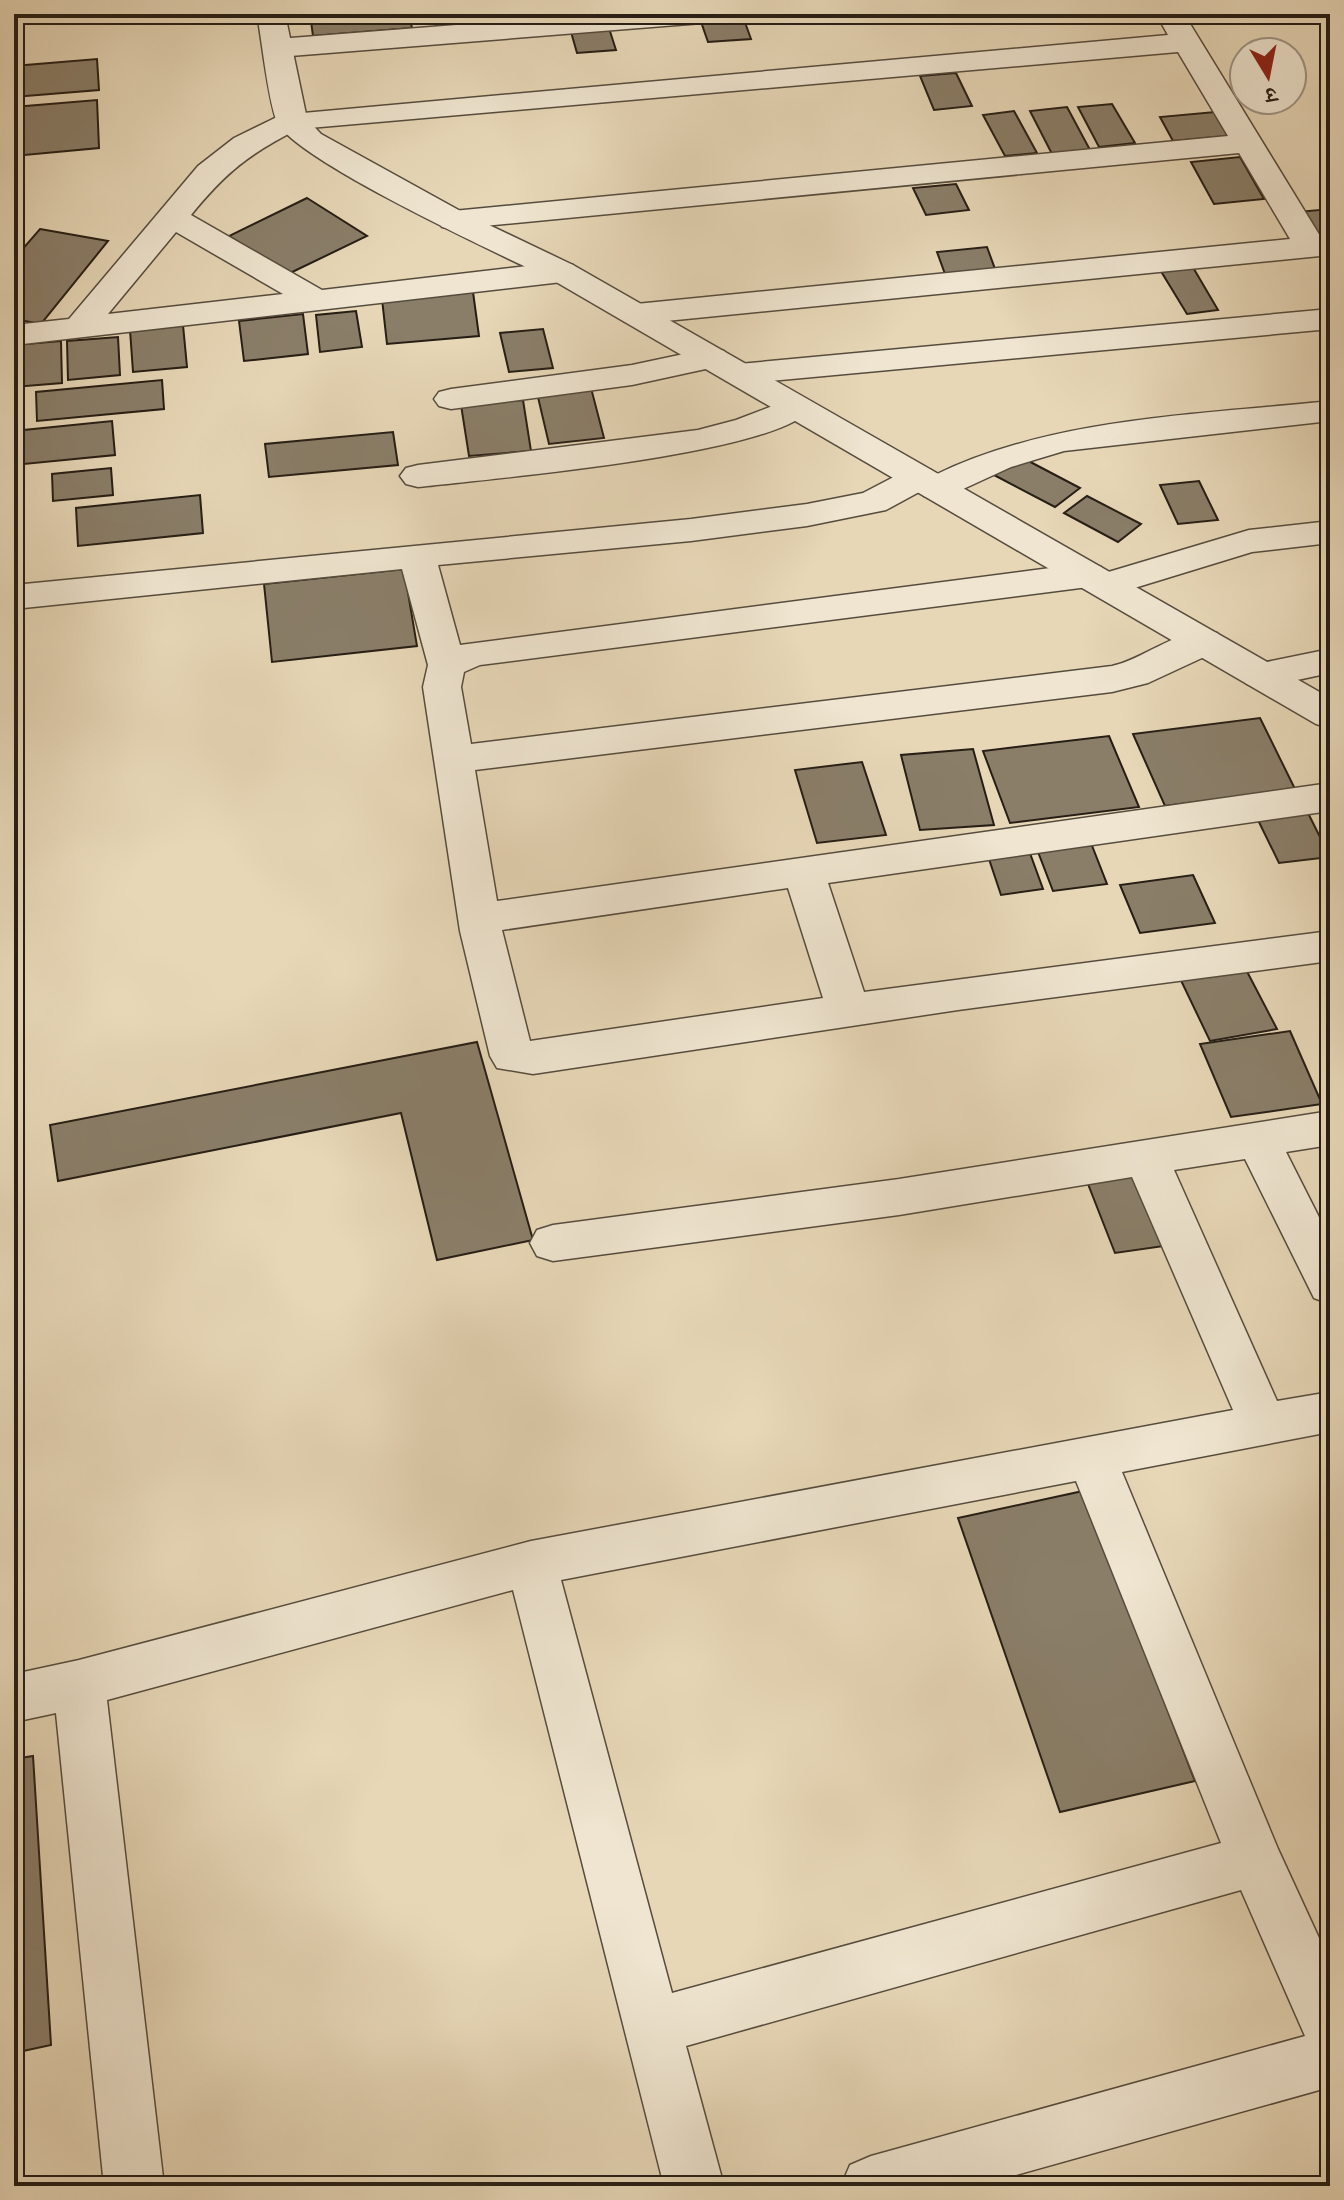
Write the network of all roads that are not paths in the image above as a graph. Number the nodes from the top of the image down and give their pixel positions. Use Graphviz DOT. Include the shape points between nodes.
graph roads {
  1 [pos="271,14"];
  2 [pos="702,14"];
  3 [pos="1169,14"];
  4 [pos="431,24"];
  5 [pos="1188,42"];
  6 [pos="278,48"];
  7 [pos="292,121"];
  8 [pos="1249,143"];
  9 [pos="172,217"];
  10 [pos="453,220"];
  11 [pos="1320,246"];
  12 [pos="562,272"];
  13 [pos="316,300"];
  14 [pos="636,314"];
  15 [pos="1330,319"];
  16 [pos="79,328"];
  17 [pos="14,335"];
  18 [pos="726,366"];
  19 [pos="451,399"];
  20 [pos="796,407"];
  21 [pos="1330,411"];
  22 [pos="418,476"];
  23 [pos="928,483"];
  24 [pos="1330,532"];
  25 [pos="417,556"];
  26 [pos="1096,580"];
  27 [pos="14,597"];
  28 [pos="1204,642"];
  29 [pos="1330,661"];
  30 [pos="447,665"];
  31 [pos="1260,675"];
  32 [pos="1330,715"];
  33 [pos="453,759"];
  34 [pos="1330,797"];
  35 [pos="804,873"];
  36 [pos="479,918"];
  37 [pos="1330,946"];
  38 [pos="848,1010"];
  39 [pos="1330,1128"];
  40 [pos="1258,1140"];
  41 [pos="1146,1158"];
  42 [pos="553,1243"];
  43 [pos="1330,1285"];
  44 [pos="1330,1412"];
  45 [pos="1263,1424"];
  46 [pos="1090,1455"];
  47 [pos="531,1563"];
  48 [pos="79,1684"];
  49 [pos="14,1698"];
  50 [pos="1255,1860"];
  51 [pos="1330,2026"];
  52 [pos="653,2027"];
  53 [pos="1330,2058"];
  54 [pos="134,2186"];
  55 [pos="694,2186"];
  56 [pos="871,2186"];
  1 -- 6 [label="street"];
  2 -- 4 [label="street"];
  3 -- 5 [label="street"];
  4 -- 6 [label="street"];
  5 -- 7 [label="street"];
  5 -- 8 [label="street"];
  6 -- 7 [label="street"];
  7 -- 9 [label="street" via="245,144 209,173"];
  7 -- 10 [label="street" via="337,157"];
  8 -- 10 [label="street"];
  8 -- 11 [label="street"];
  9 -- 13 [label="street"];
  9 -- 16 [label="street"];
  10 -- 12 [label="street"];
  11 -- 14 [label="street"];
  12 -- 13 [label="street"];
  12 -- 14 [label="street"];
  13 -- 16 [label="street"];
  14 -- 18 [label="street"];
  15 -- 18 [label="street"];
  16 -- 17 [label="street"];
  18 -- 19 [label="street"];
  18 -- 20 [label="street"];
  20 -- 22 [label="street" via="737,433"];
  20 -- 23 [label="street"];
  21 -- 23 [label="street" via="1064,441"];
  23 -- 25 [label="street" via="873,502 807,515"];
  23 -- 26 [label="street"];
  24 -- 26 [label="street" via="1249,541"];
  25 -- 27 [label="street"];
  25 -- 30 [label="street"];
  26 -- 28 [label="street"];
  26 -- 30 [label="street" via="480,653"];
  28 -- 31 [label="street"];
  28 -- 33 [label="street" via="1112,679"];
  29 -- 31 [label="street"];
  30 -- 33 [label="street" via="442,687"];
  31 -- 32 [label="street"];
  33 -- 36 [label="street"];
  34 -- 35 [label="street"];
  35 -- 36 [label="street"];
  35 -- 38 [label="street"];
  36 -- 38 [label="street" via="509,1050 519,1058"];
  37 -- 38 [label="street"];
  39 -- 40 [label="street"];
  40 -- 41 [label="street"];
  40 -- 43 [label="street"];
  41 -- 42 [label="street"];
  41 -- 45 [label="street"];
  44 -- 45 [label="street"];
  45 -- 46 [label="street"];
  46 -- 47 [label="street"];
  46 -- 50 [label="street"];
  47 -- 48 [label="street"];
  47 -- 52 [label="street"];
  48 -- 49 [label="street"];
  48 -- 54 [label="street"];
  50 -- 51 [label="street"];
  50 -- 52 [label="street"];
  52 -- 55 [label="street"];
  53 -- 56 [label="street"];
}
